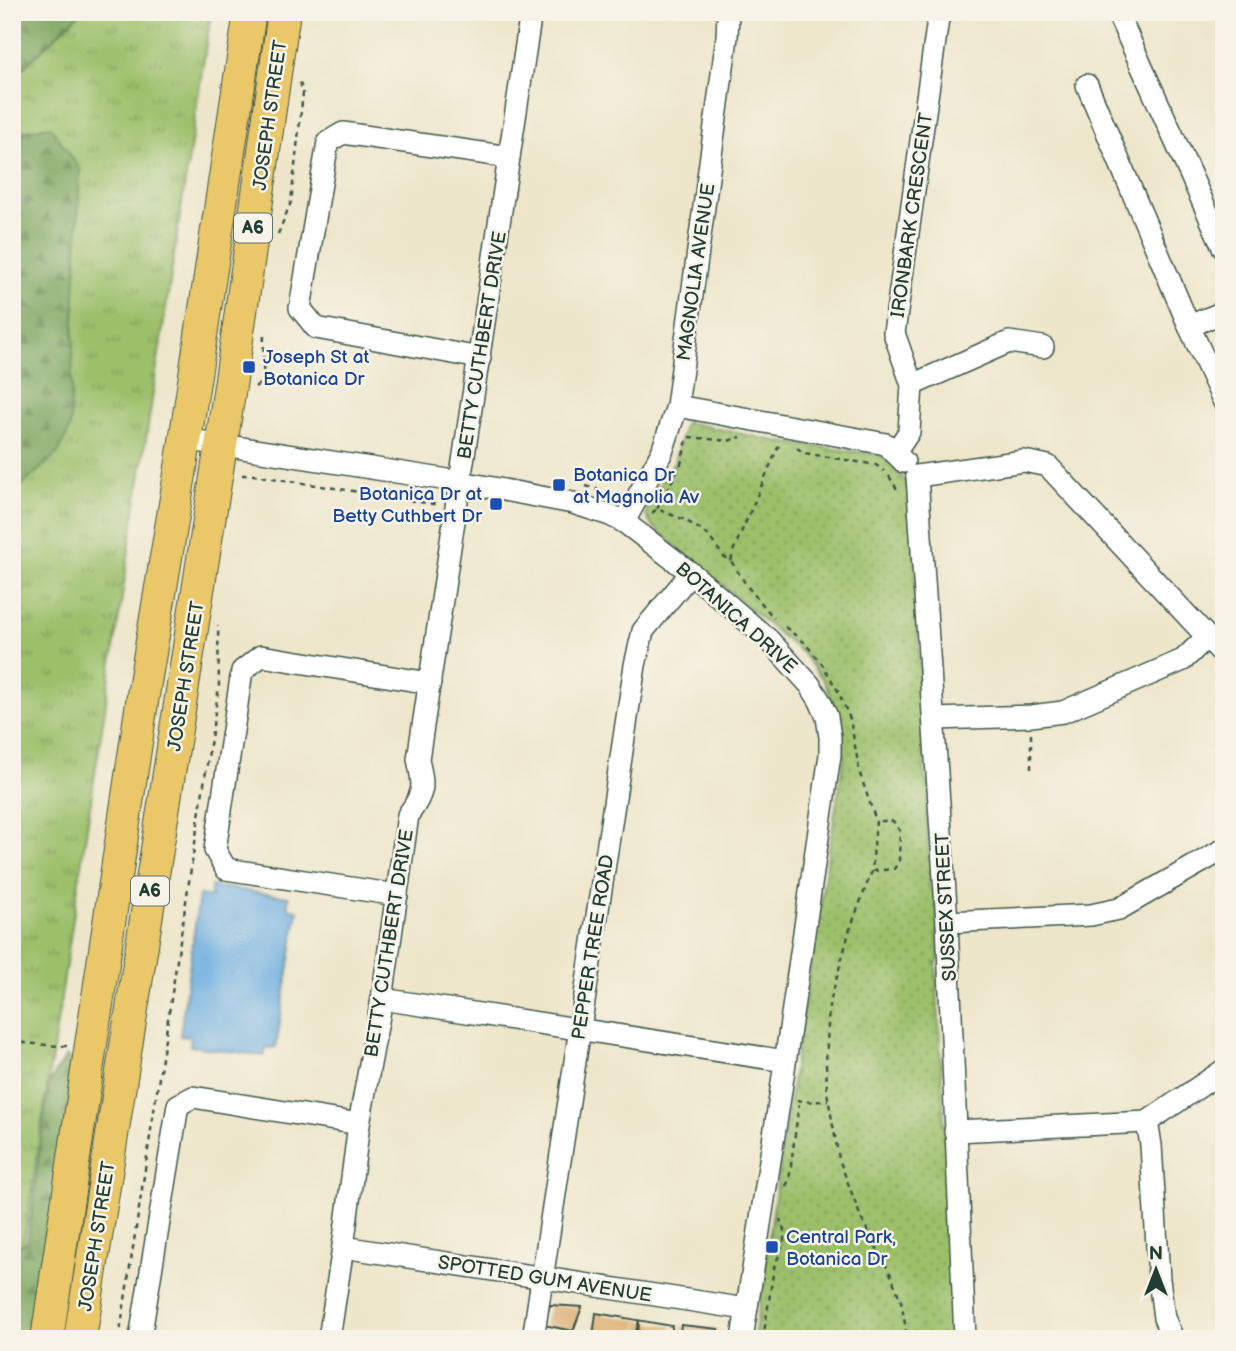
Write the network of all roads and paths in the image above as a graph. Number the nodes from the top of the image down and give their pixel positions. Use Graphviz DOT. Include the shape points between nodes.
graph roads {
  1 [pos="250,12"];
  2 [pos="284,12"];
  3 [pos="531,12"];
  4 [pos="728,12"];
  5 [pos="939,12"];
  6 [pos="1117,12"];
  7 [pos="296,71"];
  8 [pos="1087,85"];
  9 [pos="509,157"];
  10 [pos="276,239"];
  11 [pos="1224,250"];
  12 [pos="1224,312"];
  13 [pos="1189,326"];
  14 [pos="264,327"];
  15 [pos="1043,347"];
  16 [pos="480,358"];
  17 [pos="912,386"];
  18 [pos="253,389"];
  19 [pos="1224,402"];
  20 [pos="677,406"];
  21 [pos="783,434"];
  22 [pos="745,436"];
  23 [pos="689,437"];
  24 [pos="184,439"];
  25 [pos="221,444"];
  26 [pos="895,453"];
  27 [pos="234,474"];
  28 [pos="917,476"];
  29 [pos="461,482"];
  30 [pos="586,486"];
  31 [pos="919,499"];
  32 [pos="636,502"];
  33 [pos="456,508"];
  34 [pos="631,526"];
  35 [pos="731,561"];
  36 [pos="691,573"];
  37 [pos="218,621"];
  38 [pos="1207,638"];
  39 [pos="1224,655"];
  40 [pos="430,683"];
  41 [pos="1031,716"];
  42 [pos="934,719"];
  43 [pos="1031,769"];
  44 [pos="876,821"];
  45 [pos="1224,849"];
  46 [pos="872,872"];
  47 [pos="397,895"];
  48 [pos="947,922"];
  49 [pos="382,999"];
  50 [pos="579,1028"];
  51 [pos="785,1061"];
  52 [pos="1224,1070"];
  53 [pos="790,1098"];
  54 [pos="828,1100"];
  55 [pos="1147,1122"];
  56 [pos="359,1124"];
  57 [pos="955,1131"];
  58 [pos="784,1190"];
  59 [pos="778,1212"];
  60 [pos="343,1247"];
  61 [pos="543,1277"];
  62 [pos="746,1309"];
  63 [pos="47,1339"];
  64 [pos="80,1339"];
  65 [pos="119,1339"];
  66 [pos="140,1339"];
  67 [pos="329,1339"];
  68 [pos="533,1339"];
  69 [pos="742,1339"];
  70 [pos="763,1339"];
  71 [pos="906,1339"];
  72 [pos="965,1339"];
  73 [pos="1173,1339"];
  1 -- 24 [label="highway, JOSEPH STREET / A6"];
  2 -- 25 [label="highway, JOSEPH STREET / A6"];
  3 -- 9 [label="street, BETTY CUTHBERT DRIVE"];
  4 -- 20 [label="street, MAGNOLIA AVENUE"];
  5 -- 17 [label="street, IRONBARK CRESCENT" via="894,333"];
  6 -- 11 [label="street"];
  7 -- 10 [label="path" via="303,93 291,202"];
  8 -- 13 [label="street"];
  9 -- 16 [label="street, BETTY CUTHBERT DRIVE"];
  9 -- 16 [label="street" via="343,134 328,142 300,308 316,328"];
  12 -- 13 [label="street"];
  13 -- 19 [label="street"];
  14 -- 18 [label="path" via="262,381"];
  15 -- 17 [label="street" via="1009,342"];
  16 -- 29 [label="street, BETTY CUTHBERT DRIVE"];
  17 -- 26 [label="street, IRONBARK CRESCENT" via="909,432"];
  20 -- 21 [label="street"];
  20 -- 32 [label="street, MAGNOLIA AVENUE" via="662,453"];
  21 -- 26 [label="street" via="886,443"];
  21 -- 31 [label="path" via="804,453 876,465 891,478 900,498"];
  21 -- 35 [label="path"];
  22 -- 23 [label="path" via="728,440"];
  24 -- 25 [label="street, BOTANICA DRIVE"];
  24 -- 63 [label="highway, JOSEPH STREET / A6"];
  25 -- 29 [label="street, BOTANICA DRIVE"];
  25 -- 64 [label="highway, JOSEPH STREET / A6"];
  26 -- 28 [label="street"];
  27 -- 33 [label="path"];
  28 -- 31 [label="street, SUSSEX STREET"];
  28 -- 38 [label="street" via="1024,461 1048,466"];
  29 -- 33 [label="street, BETTY CUTHBERT DRIVE"];
  29 -- 34 [label="street, BOTANICA DRIVE" via="573,503"];
  30 -- 32 [label="path"];
  31 -- 42 [label="street, SUSSEX STREET"];
  32 -- 34 [label="street, MAGNOLIA AVENUE"];
  33 -- 40 [label="street, BETTY CUTHBERT DRIVE"];
  34 -- 35 [label="path" via="657,509 706,533"];
  34 -- 36 [label="street, BOTANICA DRIVE"];
  35 -- 44 [label="path" via="779,623 804,642 838,691 850,719 860,774"];
  36 -- 50 [label="street, PEPPER TREE ROAD" via="643,631"];
  36 -- 51 [label="street, BOTANICA DRIVE" via="769,640 810,685 827,717 830,755"];
  37 -- 65 [label="path" via="219,686"];
  38 -- 39 [label="street"];
  38 -- 41 [label="street" via="1183,660 1063,712"];
  40 -- 47 [label="street, BETTY CUTHBERT DRIVE" via="418,759 423,783 419,800 408,815"];
  40 -- 47 [label="street" via="261,656 242,671 215,850 226,869"];
  41 -- 42 [label="street"];
  41 -- 43 [label="path"];
  42 -- 48 [label="street, SUSSEX STREET"];
  44 -- 46 [label="path"];
  44 -- 46 [label="path" via="893,821 900,831 899,861 894,869"];
  45 -- 48 [label="street" via="1119,909 1091,915"];
  46 -- 54 [label="path" via="850,929 829,1006"];
  47 -- 49 [label="street, BETTY CUTHBERT DRIVE"];
  48 -- 57 [label="street, SUSSEX STREET"];
  49 -- 50 [label="street"];
  49 -- 56 [label="street, BETTY CUTHBERT DRIVE"];
  50 -- 51 [label="street"];
  50 -- 61 [label="street, PEPPER TREE ROAD"];
  51 -- 53 [label="street, BOTANICA DRIVE"];
  52 -- 55 [label="street"];
  53 -- 54 [label="path"];
  53 -- 58 [label="path" via="789,1180"];
  53 -- 62 [label="street, BOTANICA DRIVE"];
  54 -- 71 [label="path" via="839,1159 901,1301"];
  55 -- 57 [label="street"];
  55 -- 73 [label="street" via="1159,1279 1164,1318"];
  56 -- 60 [label="street, BETTY CUTHBERT DRIVE"];
  56 -- 66 [label="street" via="194,1097 178,1105"];
  57 -- 72 [label="street, SUSSEX STREET"];
  59 -- 70 [label="path" via="785,1242 774,1268"];
  60 -- 61 [label="street, SPOTTED GUM AVENUE"];
  60 -- 67 [label="street, BETTY CUTHBERT DRIVE"];
  61 -- 62 [label="street, SPOTTED GUM AVENUE"];
  61 -- 68 [label="street, PEPPER TREE ROAD"];
  62 -- 69 [label="street, BOTANICA DRIVE"];
}
